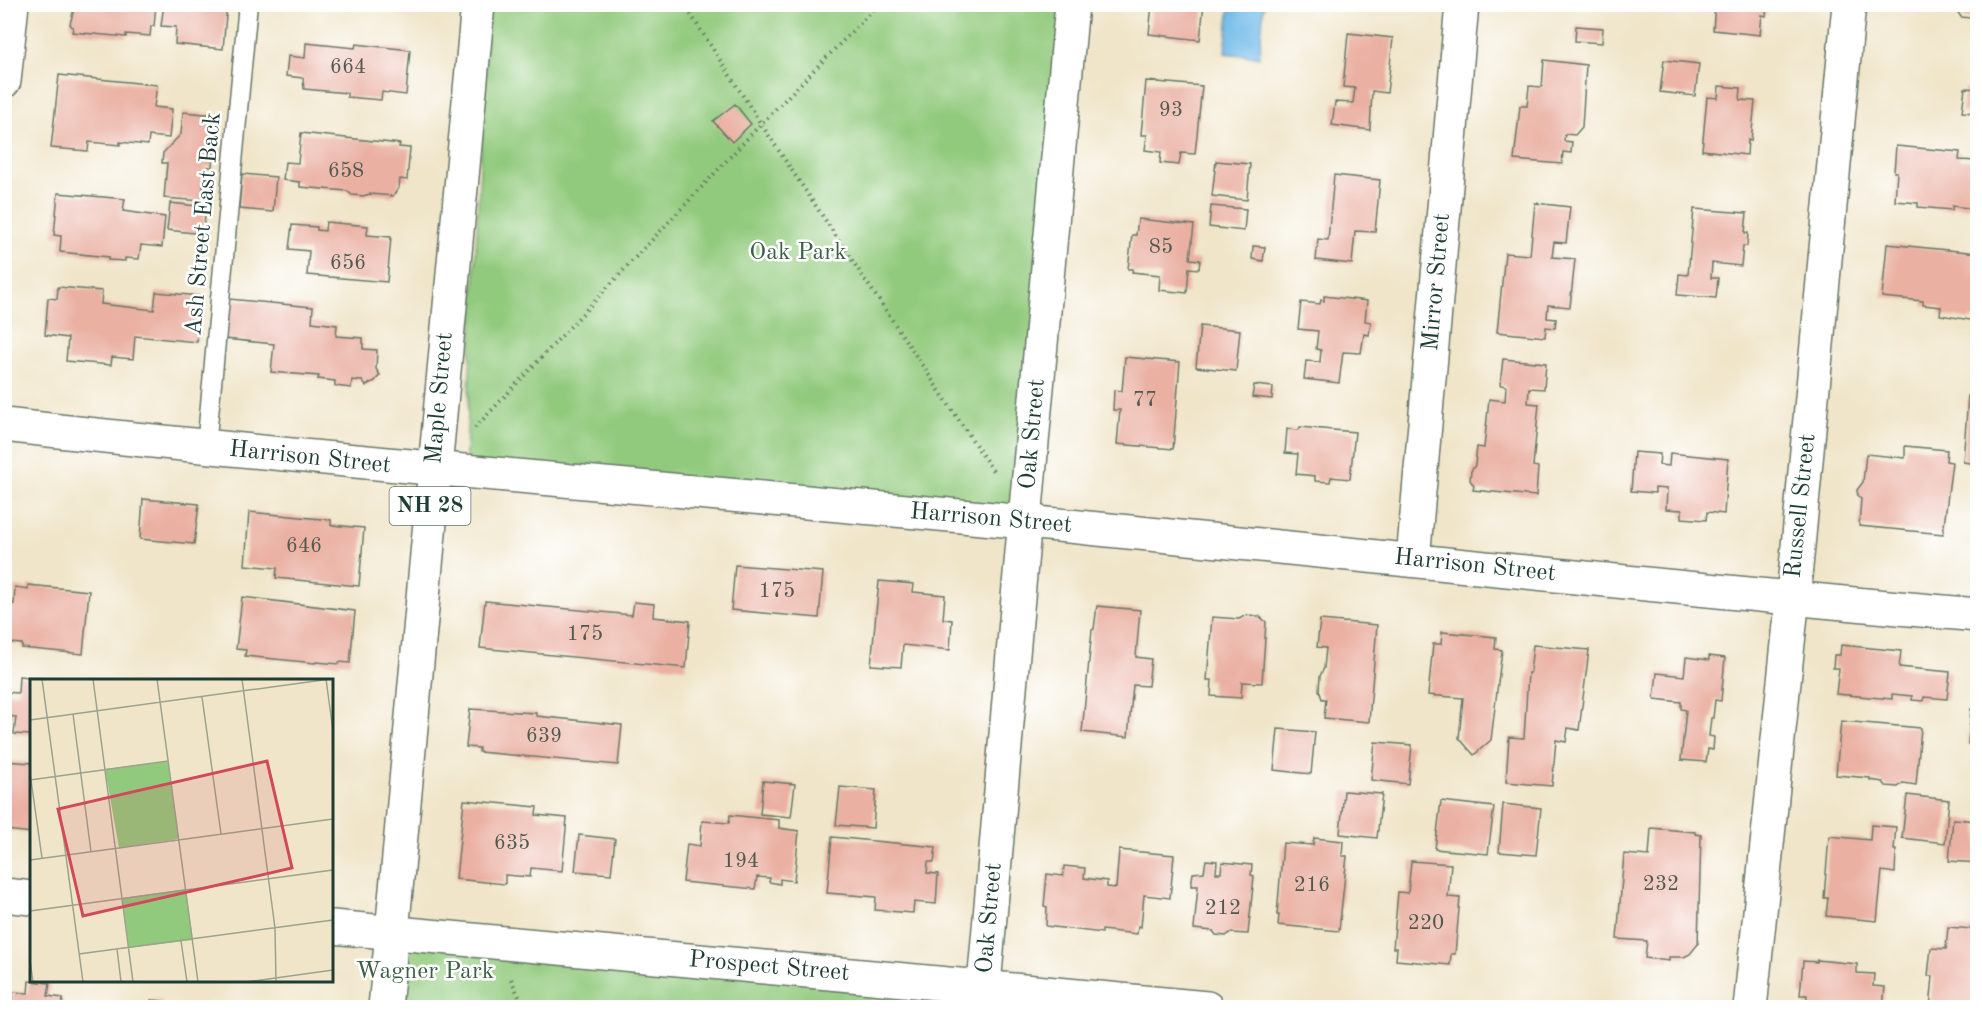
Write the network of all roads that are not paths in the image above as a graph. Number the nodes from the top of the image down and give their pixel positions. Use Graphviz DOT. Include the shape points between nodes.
graph roads {
  1 [pos="12,4"];
  2 [pos="248,4"];
  3 [pos="478,4"];
  4 [pos="1072,4"];
  5 [pos="1461,4"];
  6 [pos="1849,4"];
  7 [pos="4,81"];
  8 [pos="4,425"];
  9 [pos="206,447"];
  10 [pos="434,470"];
  11 [pos="1025,522"];
  12 [pos="1413,560"];
  13 [pos="1792,599"];
  14 [pos="1977,615"];
  15 [pos="4,895"];
  16 [pos="30,898"];
  17 [pos="333,927"];
  18 [pos="392,931"];
  19 [pos="983,997"];
  20 [pos="385,1008"];
  21 [pos="1207,1008"];
  22 [pos="1750,1008"];
  1 -- 7 [label="street"];
  2 -- 9 [label="lane, Ash Street East Back"];
  3 -- 10 [label="street, Maple Street / NH 28"];
  4 -- 11 [label="street, Oak Street"];
  5 -- 12 [label="street, Mirror Street"];
  6 -- 13 [label="street, Russell Street"];
  8 -- 9 [label="street, Harrison Street"];
  9 -- 10 [label="street, Harrison Street"];
  10 -- 11 [label="street, Harrison Street"];
  10 -- 18 [label="street, Maple Street / NH 28"];
  11 -- 12 [label="street, Harrison Street"];
  11 -- 19 [label="street, Oak Street"];
  12 -- 13 [label="street, Harrison Street"];
  13 -- 14 [label="street, Harrison Street"];
  13 -- 22 [label="street, Russell Street"];
  15 -- 16 [label="street"];
  17 -- 18 [label="street, Prospect Street"];
  18 -- 19 [label="street, Prospect Street" via="757,966"];
  18 -- 20 [label="street, Maple Street / NH 28"];
  19 -- 21 [label="street, Prospect Street"];
}
